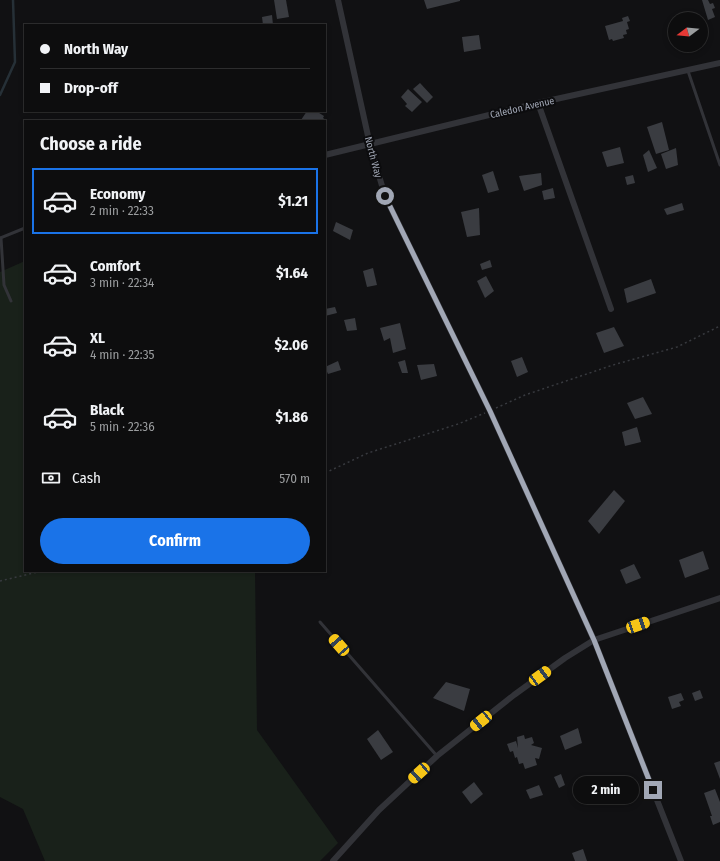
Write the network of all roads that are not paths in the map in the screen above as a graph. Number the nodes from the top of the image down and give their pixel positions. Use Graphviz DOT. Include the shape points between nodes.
graph roads {
  1 [pos="338,0"];
  2 [pos="720,63"];
  3 [pos="688,71"];
  4 [pos="538,103"];
  5 [pos="370,145"];
  6 [pos="326,155"];
  7 [pos="720,166"];
  8 [pos="24,228"];
  9 [pos="0,238"];
  10 [pos="11,301"];
  11 [pos="611,310"];
  12 [pos="720,598"];
  13 [pos="320,622"];
  14 [pos="594,640"];
  15 [pos="437,756"];
  16 [pos="333,861"];
  17 [pos="681,861"];
  1 -- 5 [label="street, North Way"];
  2 -- 3 [label="street, Caledon Avenue"];
  3 -- 4 [label="street, Caledon Avenue"];
  3 -- 7 [label="lane"];
  4 -- 5 [label="street, Caledon Avenue"];
  4 -- 11 [label="street"];
  5 -- 6 [label="street, Caledon Avenue"];
  5 -- 14 [label="street, North Way" via="385,196 490,411"];
  8 -- 9 [label="lane"];
  9 -- 10 [label="lane" via="4,285"];
  12 -- 14 [label="street"];
  13 -- 15 [label="lane"];
  14 -- 15 [label="street" via="514,695"];
  14 -- 17 [label="street, North Way"];
  15 -- 16 [label="street" via="378,810"];
}
